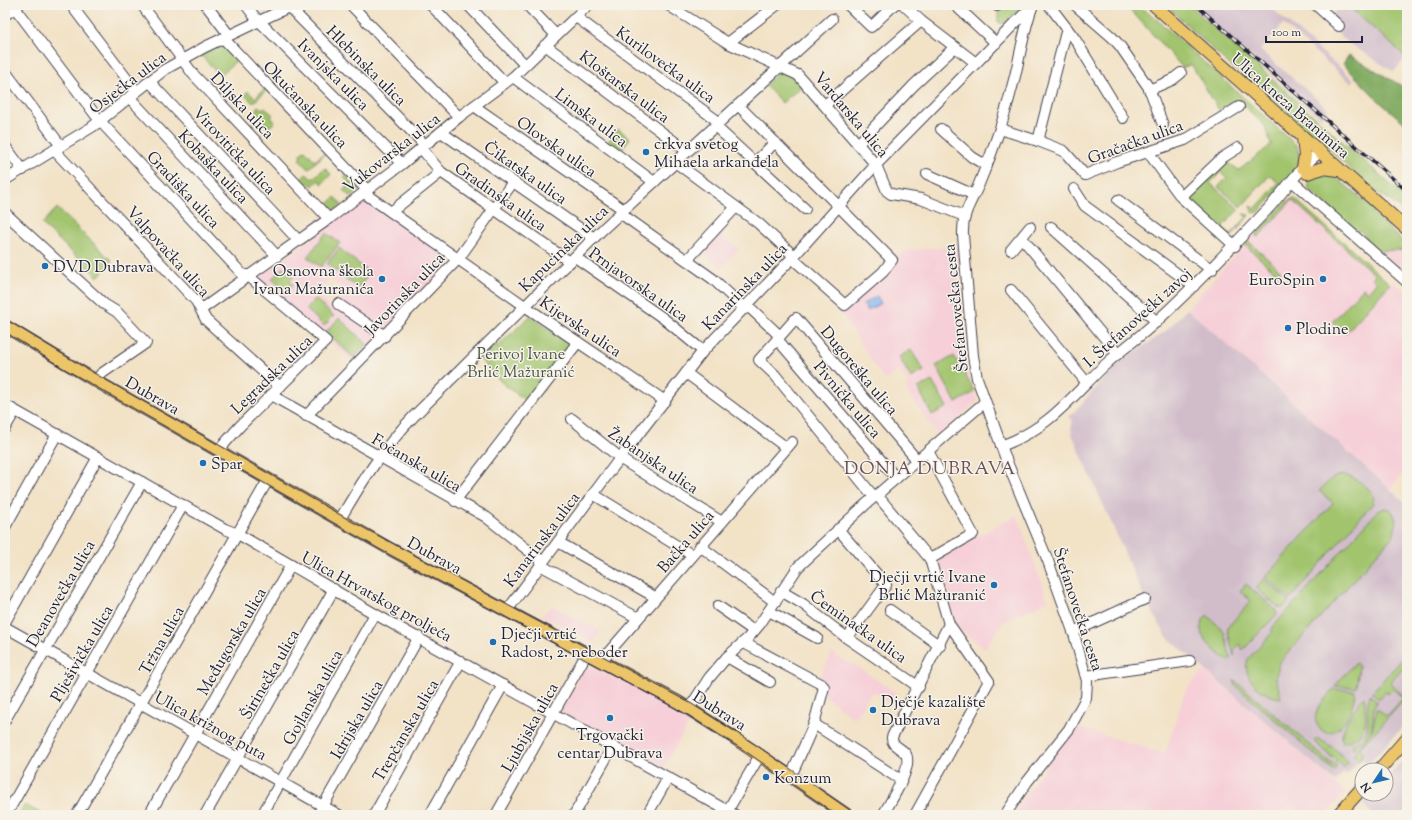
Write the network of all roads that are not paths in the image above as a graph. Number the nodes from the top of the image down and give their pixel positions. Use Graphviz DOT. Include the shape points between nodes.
graph roads {
  1 [pos="70,5"];
  2 [pos="142,5"];
  3 [pos="206,5"];
  4 [pos="246,5"];
  5 [pos="290,5"];
  6 [pos="351,5"];
  7 [pos="431,5"];
  8 [pos="468,5"];
  9 [pos="527,5"];
  10 [pos="777,5"];
  11 [pos="848,5"];
  12 [pos="894,5"];
  13 [pos="904,5"];
  14 [pos="955,5"];
  15 [pos="1033,5"];
  16 [pos="1049,5"];
  17 [pos="1076,5"];
  18 [pos="1154,5"];
  19 [pos="1316,5"];
  20 [pos="17,6"];
  21 [pos="586,6"];
  22 [pos="673,6"];
  23 [pos="5,15"];
  24 [pos="576,17"];
  25 [pos="832,19"];
  26 [pos="259,20"];
  27 [pos="921,21"];
  28 [pos="1339,26"];
  29 [pos="1067,28"];
  30 [pos="556,34"];
  31 [pos="226,37"];
  32 [pos="999,40"];
  33 [pos="728,44"];
  34 [pos="545,45"];
  35 [pos="954,47"];
  36 [pos="1020,48"];
  37 [pos="182,59"];
  38 [pos="976,63"];
  39 [pos="525,65"];
  40 [pos="779,67"];
  41 [pos="5,71"];
  42 [pos="1181,73"];
  43 [pos="509,80"];
  44 [pos="149,81"];
  45 [pos="1149,90"];
  46 [pos="132,94"];
  47 [pos="738,104"];
  48 [pos="825,105"];
  49 [pos="474,106"];
  50 [pos="1239,107"];
  51 [pos="459,117"];
  52 [pos="1123,118"];
  53 [pos="100,121"];
  54 [pos="717,124"];
  55 [pos="1163,125"];
  56 [pos="941,129"];
  57 [pos="1000,129"];
  58 [pos="441,132"];
  59 [pos="1303,138"];
  60 [pos="1038,141"];
  61 [pos="775,142"];
  62 [pos="858,144"];
  63 [pos="5,146"];
  64 [pos="423,147"];
  65 [pos="58,148"];
  66 [pos="1238,148"];
  67 [pos="687,151"];
  68 [pos="1148,152"];
  69 [pos="1321,153"];
  70 [pos="675,162"];
  71 [pos="402,164"];
  72 [pos="755,164"];
  73 [pos="876,165"];
  74 [pos="986,166"];
  75 [pos="23,170"];
  76 [pos="1340,170"];
  77 [pos="441,172"];
  78 [pos="1305,172"];
  79 [pos="927,174"];
  80 [pos="5,180"];
  81 [pos="513,182"];
  82 [pos="654,182"];
  83 [pos="1294,183"];
  84 [pos="1074,189"];
  85 [pos="365,192"];
  86 [pos="974,194"];
  87 [pos="1284,194"];
  88 [pos="1309,196"];
  89 [pos="1181,197"];
  90 [pos="1118,200"];
  91 [pos="736,207"];
  92 [pos="838,207"];
  93 [pos="494,208"];
  94 [pos="805,209"];
  95 [pos="622,211"];
  96 [pos="391,212"];
  97 [pos="5,213"];
  98 [pos="964,216"];
  99 [pos="329,219"];
  100 [pos="1030,227"];
  101 [pos="1051,227"];
  102 [pos="1407,229"];
  103 [pos="594,238"];
  104 [pos="1022,238"];
  105 [pos="299,240"];
  106 [pos="1235,246"];
  107 [pos="1011,250"];
  108 [pos="278,256"];
  109 [pos="793,257"];
  110 [pos="458,258"];
  111 [pos="572,260"];
  112 [pos="688,260"];
  113 [pos="1212,270"];
  114 [pos="246,276"];
  115 [pos="1407,282"];
  116 [pos="1194,286"];
  117 [pos="1011,290"];
  118 [pos="338,304"];
  119 [pos="525,306"];
  120 [pos="746,307"];
  121 [pos="202,309"];
  122 [pos="1157,322"];
  123 [pos="5,326"];
  124 [pos="385,336"];
  125 [pos="779,337"];
  126 [pos="578,342"];
  127 [pos="703,351"];
  128 [pos="1118,354"];
  129 [pos="686,372"];
  130 [pos="96,380"];
  131 [pos="1087,384"];
  132 [pos="280,387"];
  133 [pos="271,395"];
  134 [pos="665,401"];
  135 [pos="985,402"];
  136 [pos="5,405"];
  137 [pos="15,410"];
  138 [pos="306,416"];
  139 [pos="572,419"];
  140 [pos="5,428"];
  141 [pos="57,434"];
  142 [pos="1001,446"];
  143 [pos="218,451"];
  144 [pos="928,451"];
  145 [pos="379,456"];
  146 [pos="98,457"];
  147 [pos="620,458"];
  148 [pos="917,460"];
  149 [pos="896,478"];
  150 [pos="268,480"];
  151 [pos="142,482"];
  152 [pos="594,494"];
  153 [pos="876,496"];
  154 [pos="455,501"];
  155 [pos="183,505"];
  156 [pos="339,520"];
  157 [pos="722,522"];
  158 [pos="5,527"];
  159 [pos="838,529"];
  160 [pos="238,534"];
  161 [pos="558,542"];
  162 [pos="700,546"];
  163 [pos="692,556"];
  164 [pos="930,559"];
  165 [pos="542,563"];
  166 [pos="291,565"];
  167 [pos="334,589"];
  168 [pos="781,591"];
  169 [pos="655,597"];
  170 [pos="1145,599"];
  171 [pos="775,602"];
  172 [pos="718,606"];
  173 [pos="890,610"];
  174 [pos="769,611"];
  175 [pos="506,612"];
  176 [pos="375,614"];
  177 [pos="638,618"];
  178 [pos="5,622"];
  179 [pos="950,624"];
  180 [pos="5,627"];
  181 [pos="754,631"];
  182 [pos="1073,632"];
  183 [pos="420,637"];
  184 [pos="817,638"];
  185 [pos="847,638"];
  186 [pos="744,643"];
  187 [pos="940,646"];
  188 [pos="45,650"];
  189 [pos="587,653"];
  190 [pos="727,657"];
  191 [pos="1190,660"];
  192 [pos="462,661"];
  193 [pos="601,661"];
  194 [pos="87,673"];
  195 [pos="1086,676"];
  196 [pos="770,682"];
  197 [pos="503,685"];
  198 [pos="919,687"];
  199 [pos="141,704"];
  200 [pos="689,709"];
  201 [pos="555,713"];
  202 [pos="5,720"];
  203 [pos="814,724"];
  204 [pos="195,734"];
  205 [pos="1407,738"];
  206 [pos="613,746"];
  207 [pos="760,755"];
  208 [pos="238,758"];
  209 [pos="1386,762"];
  210 [pos="791,776"];
  211 [pos="668,778"];
  212 [pos="901,780"];
  213 [pos="281,782"];
  214 [pos="1354,797"];
  215 [pos="320,810"];
  216 [pos="78,813"];
  217 [pos="729,814"];
  218 [pos="6,815"];
  219 [pos="149,815"];
  220 [pos="205,815"];
  221 [pos="262,815"];
  222 [pos="339,815"];
  223 [pos="374,815"];
  224 [pos="430,815"];
  225 [pos="496,815"];
  226 [pos="574,815"];
  227 [pos="647,815"];
  228 [pos="847,815"];
  229 [pos="883,815"];
  230 [pos="915,815"];
  231 [pos="1006,815"];
  232 [pos="1338,815"];
  1 -- 46 [label="street, Kobaška ulica"];
  2 -- 37 [label="street, Diljska ulica"];
  3 -- 31 [label="street, Okučanska ulica"];
  4 -- 26 [label="street, Ivanjska ulica"];
  5 -- 26 [label="street, Osječka ulica"];
  5 -- 64 [label="street, Hlebinska ulica"];
  6 -- 51 [label="street"];
  7 -- 43 [label="street, Limska ulica"];
  8 -- 39 [label="street"];
  9 -- 30 [label="street"];
  10 -- 33 [label="street"];
  11 -- 12 [label="street" via="871,27"];
  13 -- 27 [label="street"];
  14 -- 32 [label="street"];
  15 -- 32 [label="street, Kanarinska ulica"];
  15 -- 36 [label="street, Štefanovečka cesta"];
  16 -- 29 [label="street"];
  17 -- 45 [label="street" via="1120,46"];
  18 -- 59 [label="main road, Ulica kneza Branimira"];
  19 -- 28 [label="street"];
  20 -- 23 [label="street"];
  20 -- 53 [label="street, Gradiška ulica"];
  21 -- 24 [label="street, Vukovarska ulica"];
  22 -- 33 [label="street, Vardarska ulica"];
  24 -- 30 [label="street, Vukovarska ulica"];
  24 -- 54 [label="street, Kurilovečka ulica"];
  25 -- 40 [label="street, Kapucinska ulica"];
  26 -- 31 [label="street, Osječka ulica"];
  26 -- 71 [label="street, Ivanjska ulica"];
  27 -- 35 [label="street"];
  27 -- 48 [label="street"];
  29 -- 52 [label="street"];
  29 -- 60 [label="street"];
  30 -- 34 [label="street, Vukovarska ulica"];
  31 -- 37 [label="street, Osječka ulica"];
  31 -- 85 [label="street, Okučanska ulica"];
  32 -- 36 [label="street" via="1009,36 1014,38"];
  32 -- 38 [label="street, Kanarinska ulica"];
  33 -- 40 [label="street, Vardarska ulica"];
  34 -- 39 [label="street, Vukovarska ulica"];
  34 -- 67 [label="street, Kloštarska ulica"];
  35 -- 38 [label="street"];
  35 -- 62 [label="street"];
  36 -- 57 [label="street, Štefanovečka cesta"];
  37 -- 44 [label="street, Osječka ulica"];
  37 -- 99 [label="street, Diljska ulica" via="193,74"];
  38 -- 73 [label="street, Kanarinska ulica"];
  39 -- 43 [label="street, Vukovarska ulica"];
  40 -- 47 [label="street, Kapucinska ulica"];
  40 -- 48 [label="street, Vardarska ulica" via="798,75"];
  41 -- 65 [label="street, Valpovačka ulica"];
  42 -- 45 [label="street"];
  43 -- 49 [label="street, Vukovarska ulica"];
  43 -- 82 [label="street, Limska ulica"];
  44 -- 46 [label="street, Osječka ulica"];
  44 -- 105 [label="street, Virovitička ulica"];
  45 -- 55 [label="street"];
  46 -- 53 [label="street, Osječka ulica"];
  46 -- 108 [label="street, Kobaška ulica"];
  47 -- 54 [label="street, Kapucinska ulica"];
  47 -- 61 [label="street"];
  48 -- 62 [label="street, Vardarska ulica"];
  49 -- 51 [label="street, Vukovarska ulica"];
  49 -- 95 [label="street, Olovska ulica"];
  50 -- 68 [label="street, Gračačka ulica" via="1185,140"];
  51 -- 58 [label="street, Vukovarska ulica"];
  53 -- 65 [label="street, Osječka ulica"];
  53 -- 114 [label="street, Gradiška ulica"];
  54 -- 67 [label="street, Kapucinska ulica"];
  54 -- 72 [label="street, Kurilovečka ulica"];
  56 -- 74 [label="street"];
  57 -- 60 [label="street, Gračačka ulica"];
  57 -- 74 [label="street, Štefanovečka cesta"];
  58 -- 64 [label="street, Vukovarska ulica"];
  58 -- 81 [label="street, Čikatska ulica"];
  59 -- 69 [label="main road, Ulica kneza Branimira"];
  59 -- 78 [label="main road"];
  60 -- 68 [label="street, Gračačka ulica" via="1064,151 1085,175"];
  61 -- 72 [label="street"];
  61 -- 92 [label="street"];
  62 -- 73 [label="street, Vardarska ulica"];
  63 -- 75 [label="street"];
  64 -- 71 [label="street, Vukovarska ulica"];
  64 -- 77 [label="street, Gradinska ulica"];
  65 -- 75 [label="street, Osječka ulica"];
  65 -- 121 [label="street, Valpovačka ulica"];
  66 -- 89 [label="street" via="1222,158"];
  67 -- 70 [label="street, Kapucinska ulica"];
  68 -- 89 [label="street"];
  69 -- 76 [label="main road, Ulica kneza Branimira"];
  69 -- 78 [label="street, I. Štefanovečki zavoj" via="1314,156"];
  70 -- 82 [label="street, Kapucinska ulica"];
  70 -- 91 [label="street"];
  71 -- 85 [label="street, Vukovarska ulica"];
  72 -- 94 [label="street, Kurilovečka ulica"];
  73 -- 92 [label="street, Kanarinska ulica"];
  73 -- 98 [label="street, Vardarska ulica" via="891,194 921,199"];
  74 -- 86 [label="street, Štefanovečka cesta"];
  75 -- 80 [label="street, Osječka ulica"];
  76 -- 78 [label="main road" via="1323,168"];
  76 -- 102 [label="main road, Ulica kneza Branimira"];
  77 -- 93 [label="street, Gradinska ulica"];
  77 -- 96 [label="street"];
  78 -- 83 [label="street, I. Štefanovečki zavoj"];
  78 -- 88 [label="street" via="1304,184"];
  79 -- 86 [label="street"];
  81 -- 93 [label="street, Javorinska ulica"];
  81 -- 103 [label="street, Čikatska ulica"];
  82 -- 95 [label="street, Kapucinska ulica"];
  83 -- 87 [label="street, I. Štefanovečki zavoj"];
  83 -- 88 [label="street"];
  84 -- 116 [label="street" via="1085,206"];
  85 -- 96 [label="street, Kijevska ulica"];
  85 -- 99 [label="street, Vukovarska ulica"];
  86 -- 98 [label="street, Štefanovečka cesta"];
  87 -- 88 [label="street" via="1297,192"];
  87 -- 106 [label="street, I. Štefanovečki zavoj"];
  88 -- 115 [label="street"];
  89 -- 106 [label="street"];
  90 -- 113 [label="street"];
  91 -- 109 [label="street" via="758,223"];
  91 -- 112 [label="street"];
  92 -- 109 [label="street, Kanarinska ulica"];
  92 -- 109 [label="street" via="892,260 883,272 844,305"];
  93 -- 110 [label="street, Javorinska ulica"];
  93 -- 111 [label="street, Gradinska ulica"];
  95 -- 103 [label="street, Kapucinska ulica"];
  95 -- 112 [label="street, Olovska ulica"];
  96 -- 110 [label="street, Kijevska ulica"];
  97 -- 130 [label="street" via="104,304 117,312 146,343"];
  98 -- 135 [label="street, Štefanovečka cesta" via="963,235 973,356"];
  99 -- 105 [label="street, Vukovarska ulica"];
  100 -- 104 [label="street"];
  101 -- 122 [label="street"];
  103 -- 111 [label="street, Kapucinska ulica"];
  104 -- 107 [label="street"];
  104 -- 128 [label="street"];
  105 -- 108 [label="street, Vukovarska ulica"];
  106 -- 113 [label="street, I. Štefanovečki zavoj"];
  108 -- 114 [label="street, Vukovarska ulica"];
  109 -- 120 [label="street, Kanarinska ulica"];
  110 -- 119 [label="street, Kijevska ulica"];
  110 -- 124 [label="street, Javorinska ulica"];
  111 -- 119 [label="street, Kapucinska ulica"];
  111 -- 127 [label="street, Prnjavorska ulica" via="663,318"];
  112 -- 120 [label="street, Pivnička ulica"];
  113 -- 116 [label="street, I. Štefanovečki zavoj"];
  114 -- 121 [label="street, Vukovarska ulica"];
  114 -- 132 [label="street, Legradska ulica" via="326,341"];
  116 -- 122 [label="street, I. Štefanovečki zavoj"];
  117 -- 131 [label="street"];
  118 -- 124 [label="street"];
  119 -- 126 [label="street, Kijevska ulica"];
  119 -- 145 [label="street, Kapucinska ulica" via="414,416"];
  120 -- 125 [label="street, Pivnička ulica"];
  120 -- 127 [label="street, Kanarinska ulica"];
  121 -- 132 [label="street, Valpovačka ulica" via="206,320"];
  122 -- 128 [label="street, I. Štefanovečki zavoj"];
  123 -- 130 [label="main road, Dubrava"];
  124 -- 138 [label="street, Javorinska ulica"];
  125 -- 148 [label="street, Dugoreška ulica" via="796,318"];
  125 -- 149 [label="street, Pivnička ulica"];
  125 -- 153 [label="street" via="759,360 775,375"];
  126 -- 134 [label="street, Kijevska ulica"];
  126 -- 154 [label="street"];
  127 -- 129 [label="street, Kanarinska ulica"];
  128 -- 131 [label="street, I. Štefanovečki zavoj"];
  129 -- 134 [label="street, Kanarinska ulica"];
  129 -- 157 [label="street, Bačka ulica" via="790,445"];
  130 -- 143 [label="main road, Dubrava"];
  131 -- 142 [label="street, I. Štefanovečki zavoj" via="1048,422"];
  132 -- 133 [label="street, Legradska ulica"];
  133 -- 138 [label="street, Fočanska ulica"];
  133 -- 143 [label="street, Legradska ulica"];
  134 -- 147 [label="street, Kanarinska ulica"];
  135 -- 142 [label="street, Štefanovečka cesta"];
  135 -- 144 [label="street"];
  136 -- 137 [label="street, Ulica Hrvatskog proljeća"];
  137 -- 140 [label="street"];
  137 -- 141 [label="street, Ulica Hrvatskog proljeća"];
  138 -- 145 [label="street, Fočanska ulica"];
  139 -- 147 [label="street, Žabanjska ulica"];
  141 -- 146 [label="street, Ulica Hrvatskog proljeća"];
  141 -- 158 [label="street"];
  142 -- 182 [label="street, Štefanovečka cesta" via="1032,520"];
  143 -- 150 [label="main road, Dubrava"];
  144 -- 148 [label="street"];
  144 -- 164 [label="street" via="973,534"];
  145 -- 154 [label="street, Fočanska ulica"];
  145 -- 156 [label="street, Kapucinska ulica"];
  146 -- 151 [label="street, Ulica Hrvatskog proljeća"];
  146 -- 178 [label="street"];
  147 -- 152 [label="street, Kanarinska ulica"];
  147 -- 157 [label="street, Žabanjska ulica"];
  148 -- 149 [label="street"];
  149 -- 153 [label="street"];
  150 -- 156 [label="main road, Dubrava"];
  150 -- 160 [label="street, Tržna ulica"];
  151 -- 155 [label="street, Ulica Hrvatskog proljeća"];
  151 -- 188 [label="street, Deanovečka ulica"];
  152 -- 161 [label="street, Kanarinska ulica"];
  152 -- 163 [label="street"];
  153 -- 159 [label="street"];
  153 -- 164 [label="street"];
  154 -- 165 [label="street, Fočanska ulica" via="501,527"];
  155 -- 160 [label="street, Ulica Hrvatskog proljeća"];
  155 -- 194 [label="street, Plješivička ulica"];
  156 -- 175 [label="main road, Dubrava"];
  157 -- 162 [label="street, Bačka ulica"];
  159 -- 168 [label="street" via="798,567"];
  159 -- 185 [label="street" via="886,585"];
  160 -- 166 [label="street, Ulica Hrvatskog proljeća"];
  160 -- 199 [label="street, Tržna ulica"];
  161 -- 165 [label="street, Kanarinska ulica"];
  161 -- 169 [label="street"];
  162 -- 163 [label="street, Bačka ulica"];
  162 -- 171 [label="street"];
  163 -- 169 [label="street, Bačka ulica"];
  164 -- 179 [label="street"];
  165 -- 175 [label="street, Kanarinska ulica"];
  165 -- 177 [label="street, Fočanska ulica"];
  166 -- 167 [label="street, Ulica Hrvatskog proljeća"];
  166 -- 204 [label="street, Međugorska ulica"];
  167 -- 176 [label="street, Ulica Hrvatskog proljeća"];
  167 -- 208 [label="street, Širinečka ulica"];
  168 -- 171 [label="street"];
  168 -- 185 [label="street, Čeminačka ulica" via="809,608"];
  169 -- 177 [label="street, Bačka ulica"];
  170 -- 182 [label="street"];
  171 -- 174 [label="street"];
  172 -- 181 [label="street"];
  173 -- 187 [label="street"];
  174 -- 181 [label="street"];
  174 -- 184 [label="street"];
  175 -- 189 [label="main road, Dubrava"];
  176 -- 183 [label="street, Ulica Hrvatskog proljeća"];
  176 -- 213 [label="street, Gojlanska ulica"];
  177 -- 193 [label="street, Bačka ulica"];
  179 -- 187 [label="street"];
  179 -- 230 [label="street" via="989,682"];
  180 -- 188 [label="street, Ulica križnog puta"];
  181 -- 186 [label="street"];
  182 -- 195 [label="street, Štefanovečka cesta"];
  183 -- 192 [label="street, Ulica Hrvatskog proljeća"];
  183 -- 215 [label="street, Idrijska ulica"];
  185 -- 198 [label="street, Čeminačka ulica"];
  186 -- 190 [label="street"];
  186 -- 203 [label="street" via="824,687"];
  187 -- 198 [label="street"];
  188 -- 194 [label="street, Ulica križnog puta"];
  188 -- 202 [label="street, Deanovečka ulica"];
  189 -- 193 [label="main road, Dubrava"];
  189 -- 201 [label="street, Ljubijska ulica"];
  190 -- 196 [label="street"];
  190 -- 200 [label="street" via="709,678"];
  191 -- 195 [label="street"];
  192 -- 197 [label="street, Ulica Hrvatskog proljeća"];
  192 -- 223 [label="street, Trepčanska ulica"];
  193 -- 200 [label="main road, Dubrava"];
  194 -- 199 [label="street, Ulica križnog puta"];
  194 -- 218 [label="street, Plješivička ulica"];
  195 -- 231 [label="street, Štefanovečka cesta" via="1087,692 1079,713 1027,782"];
  197 -- 201 [label="street, Ulica Hrvatskog proljeća"];
  197 -- 224 [label="street"];
  198 -- 212 [label="street" via="892,737 892,742 904,752 908,762"];
  199 -- 204 [label="street, Ulica križnog puta"];
  199 -- 216 [label="street, Tržna ulica"];
  200 -- 207 [label="main road, Dubrava"];
  201 -- 206 [label="street, Ulica Hrvatskog proljeća"];
  201 -- 225 [label="street, Ljubijska ulica"];
  203 -- 210 [label="street"];
  203 -- 212 [label="street"];
  204 -- 208 [label="street, Ulica križnog puta"];
  204 -- 219 [label="street, Međugorska ulica"];
  205 -- 209 [label="main road"];
  206 -- 211 [label="street, Ulica Hrvatskog proljeća"];
  206 -- 226 [label="street"];
  207 -- 210 [label="main road, Dubrava"];
  207 -- 217 [label="street"];
  208 -- 213 [label="street, Ulica križnog puta"];
  208 -- 220 [label="street, Širinečka ulica"];
  210 -- 228 [label="main road, Dubrava"];
  211 -- 217 [label="street, Ulica Hrvatskog proljeća"];
  211 -- 227 [label="street"];
  212 -- 229 [label="street"];
  213 -- 215 [label="street, Ulica križnog puta"];
  213 -- 221 [label="street, Gojlanska ulica"];
  214 -- 232 [label="main road"];
  215 -- 222 [label="street, Ulica križnog puta"];
}
